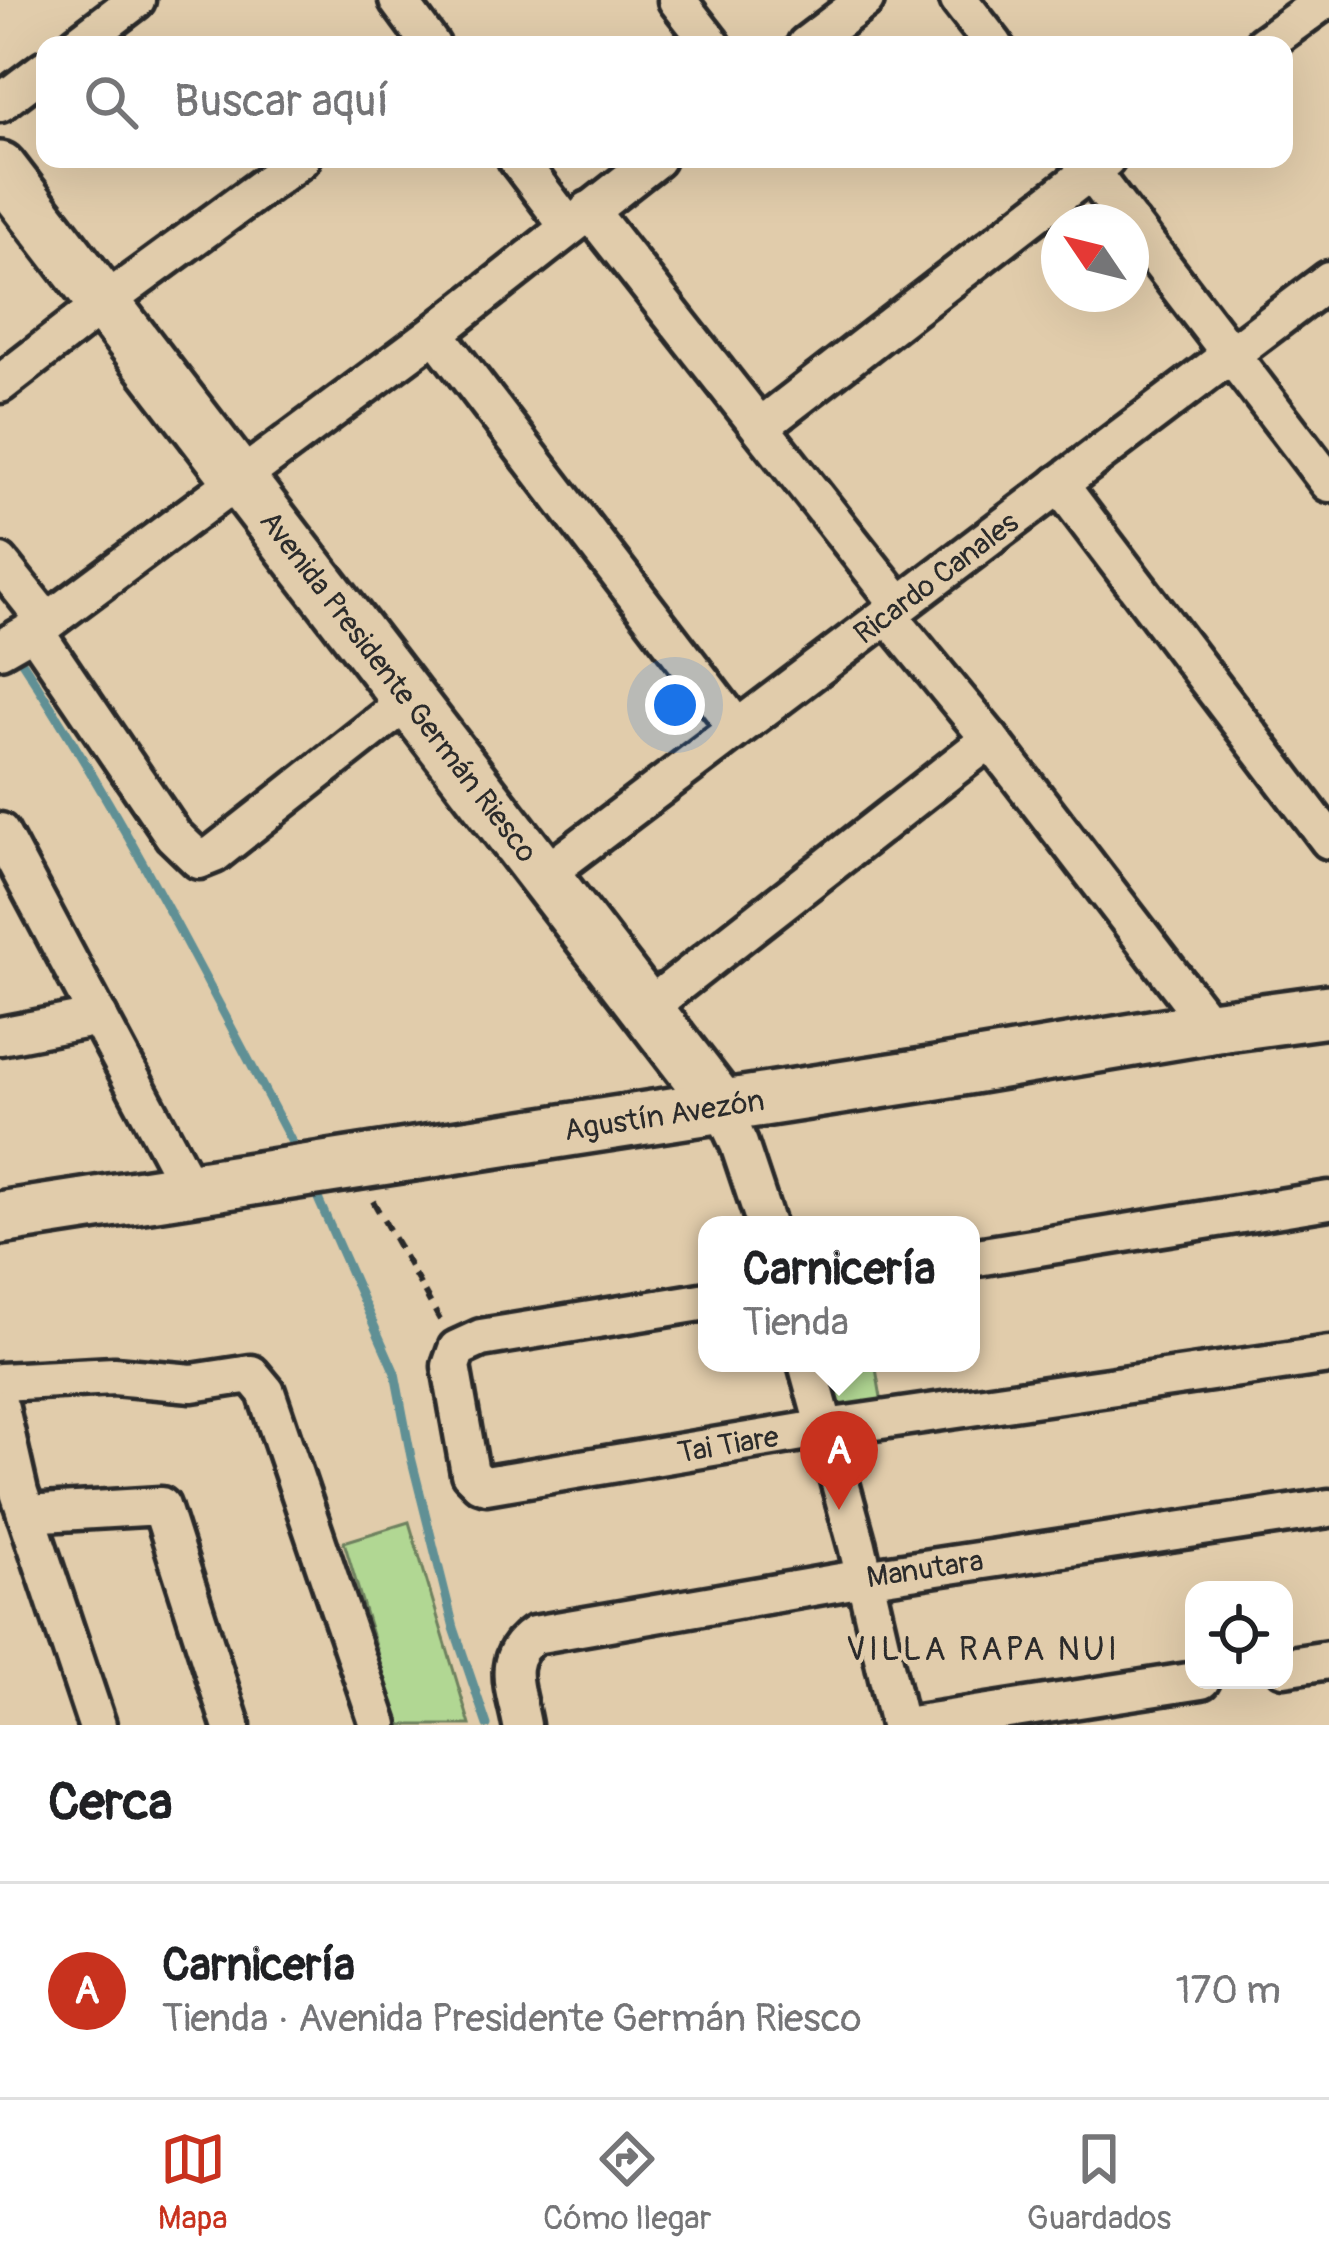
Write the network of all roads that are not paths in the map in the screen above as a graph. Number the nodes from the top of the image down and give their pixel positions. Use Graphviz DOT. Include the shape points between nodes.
graph roads {
  1 [pos="136,0"];
  2 [pos="398,0"];
  3 [pos="676,0"];
  4 [pos="865,0"];
  5 [pos="959,0"];
  6 [pos="1324,0"];
  7 [pos="88,36"];
  8 [pos="424,36"];
  9 [pos="705,36"];
  10 [pos="818,36"];
  11 [pos="987,36"];
  12 [pos="1275,36"];
  13 [pos="36,76"];
  14 [pos="0,103"];
  15 [pos="0,168"];
  16 [pos="289,168"];
  17 [pos="526,168"];
  18 [pos="644,168"];
  19 [pos="1086,168"];
  20 [pos="1095,168"];
  21 [pos="1118,204"];
  22 [pos="578,218"];
  23 [pos="1149,248"];
  24 [pos="1329,280"];
  25 [pos="104,303"];
  26 [pos="435,333"];
  27 [pos="1231,354"];
  28 [pos="0,384"];
  29 [pos="760,427"];
  30 [pos="239,479"];
  31 [pos="1329,483"];
  32 [pos="1059,484"];
  33 [pos="0,562"];
  34 [pos="894,610"];
  35 [pos="40,626"];
  36 [pos="0,649"];
  37 [pos="409,700"];
  38 [pos="737,728"];
  39 [pos="990,739"];
  40 [pos="0,832"];
  41 [pos="1329,840"];
  42 [pos="10,872"];
  43 [pos="544,875"];
  44 [pos="646,1009"];
  45 [pos="1329,1011"];
  46 [pos="99,1016"];
  47 [pos="1211,1027"];
  48 [pos="0,1036"];
  49 [pos="721,1106"];
  50 [pos="189,1187"];
  51 [pos="1329,1200"];
  52 [pos="763,1216"];
  53 [pos="0,1218"];
  54 [pos="980,1257"];
  55 [pos="698,1302"];
  56 [pos="1329,1355"];
  57 [pos="810,1372"];
  58 [pos="0,1382"];
  59 [pos="0,1408"];
  60 [pos="826,1428"];
  61 [pos="1329,1508"];
  62 [pos="26,1514"];
  63 [pos="864,1578"];
  64 [pos="1329,1660"];
  65 [pos="1293,1666"];
  66 [pos="1185,1683"];
  67 [pos="97,1725"];
  68 [pos="231,1725"];
  69 [pos="379,1725"];
  70 [pos="522,1725"];
  71 [pos="899,1725"];
  72 [pos="911,1725"];
  1 -- 7 [label="street"];
  2 -- 8 [label="street"];
  3 -- 9 [label="street"];
  4 -- 10 [label="street"];
  5 -- 11 [label="street"];
  6 -- 12 [label="street"];
  13 -- 14 [label="street"];
  15 -- 25 [label="street, Avenida Presidente Germán Riesco"];
  16 -- 25 [label="street"];
  17 -- 22 [label="street"];
  18 -- 22 [label="street"];
  19 -- 29 [label="street"];
  20 -- 21 [label="street"];
  22 -- 26 [label="street"];
  22 -- 29 [label="street"];
  23 -- 27 [label="street"];
  24 -- 27 [label="street, Ricardo Canales"];
  25 -- 28 [label="street"];
  25 -- 30 [label="street, Avenida Presidente Germán Riesco"];
  26 -- 30 [label="street"];
  26 -- 38 [label="street"];
  27 -- 31 [label="street"];
  27 -- 32 [label="street, Ricardo Canales"];
  29 -- 34 [label="street"];
  30 -- 35 [label="street"];
  30 -- 37 [label="street, Avenida Presidente Germán Riesco"];
  32 -- 34 [label="street, Ricardo Canales"];
  32 -- 41 [label="street"];
  33 -- 35 [label="street"];
  34 -- 38 [label="street, Ricardo Canales"];
  34 -- 39 [label="street"];
  35 -- 36 [label="street"];
  35 -- 37 [label="street" via="173,835 200,860"];
  37 -- 43 [label="street, Avenida Presidente Germán Riesco"];
  38 -- 43 [label="street, Ricardo Canales"];
  39 -- 44 [label="street"];
  39 -- 47 [label="street"];
  40 -- 42 [label="street"];
  42 -- 46 [label="street"];
  43 -- 44 [label="street, Avenida Presidente Germán Riesco"];
  44 -- 49 [label="street, Avenida Presidente Germán Riesco"];
  45 -- 47 [label="street, Agustín Avezón"];
  46 -- 48 [label="street"];
  46 -- 50 [label="street"];
  47 -- 49 [label="street, Agustín Avezón"];
  49 -- 50 [label="street, Agustín Avezón"];
  49 -- 52 [label="street, Avenida Presidente Germán Riesco"];
  50 -- 53 [label="street, Agustín Avezón"];
  51 -- 54 [label="street"];
  55 -- 60 [label="street, Tai Tiare" via="481,1338 457,1349 451,1366 474,1478 486,1485"];
  56 -- 60 [label="street, Tai Tiare"];
  57 -- 60 [label="street"];
  58 -- 69 [label="street" via="114,1376 192,1383 251,1374 266,1392"];
  59 -- 62 [label="street"];
  60 -- 63 [label="street"];
  61 -- 63 [label="street, Manutara"];
  62 -- 67 [label="street"];
  62 -- 68 [label="street" via="161,1506"];
  63 -- 70 [label="street, Manutara" via="534,1635 512,1666"];
  63 -- 71 [label="street"];
  64 -- 65 [label="street"];
  66 -- 72 [label="street"];
}
